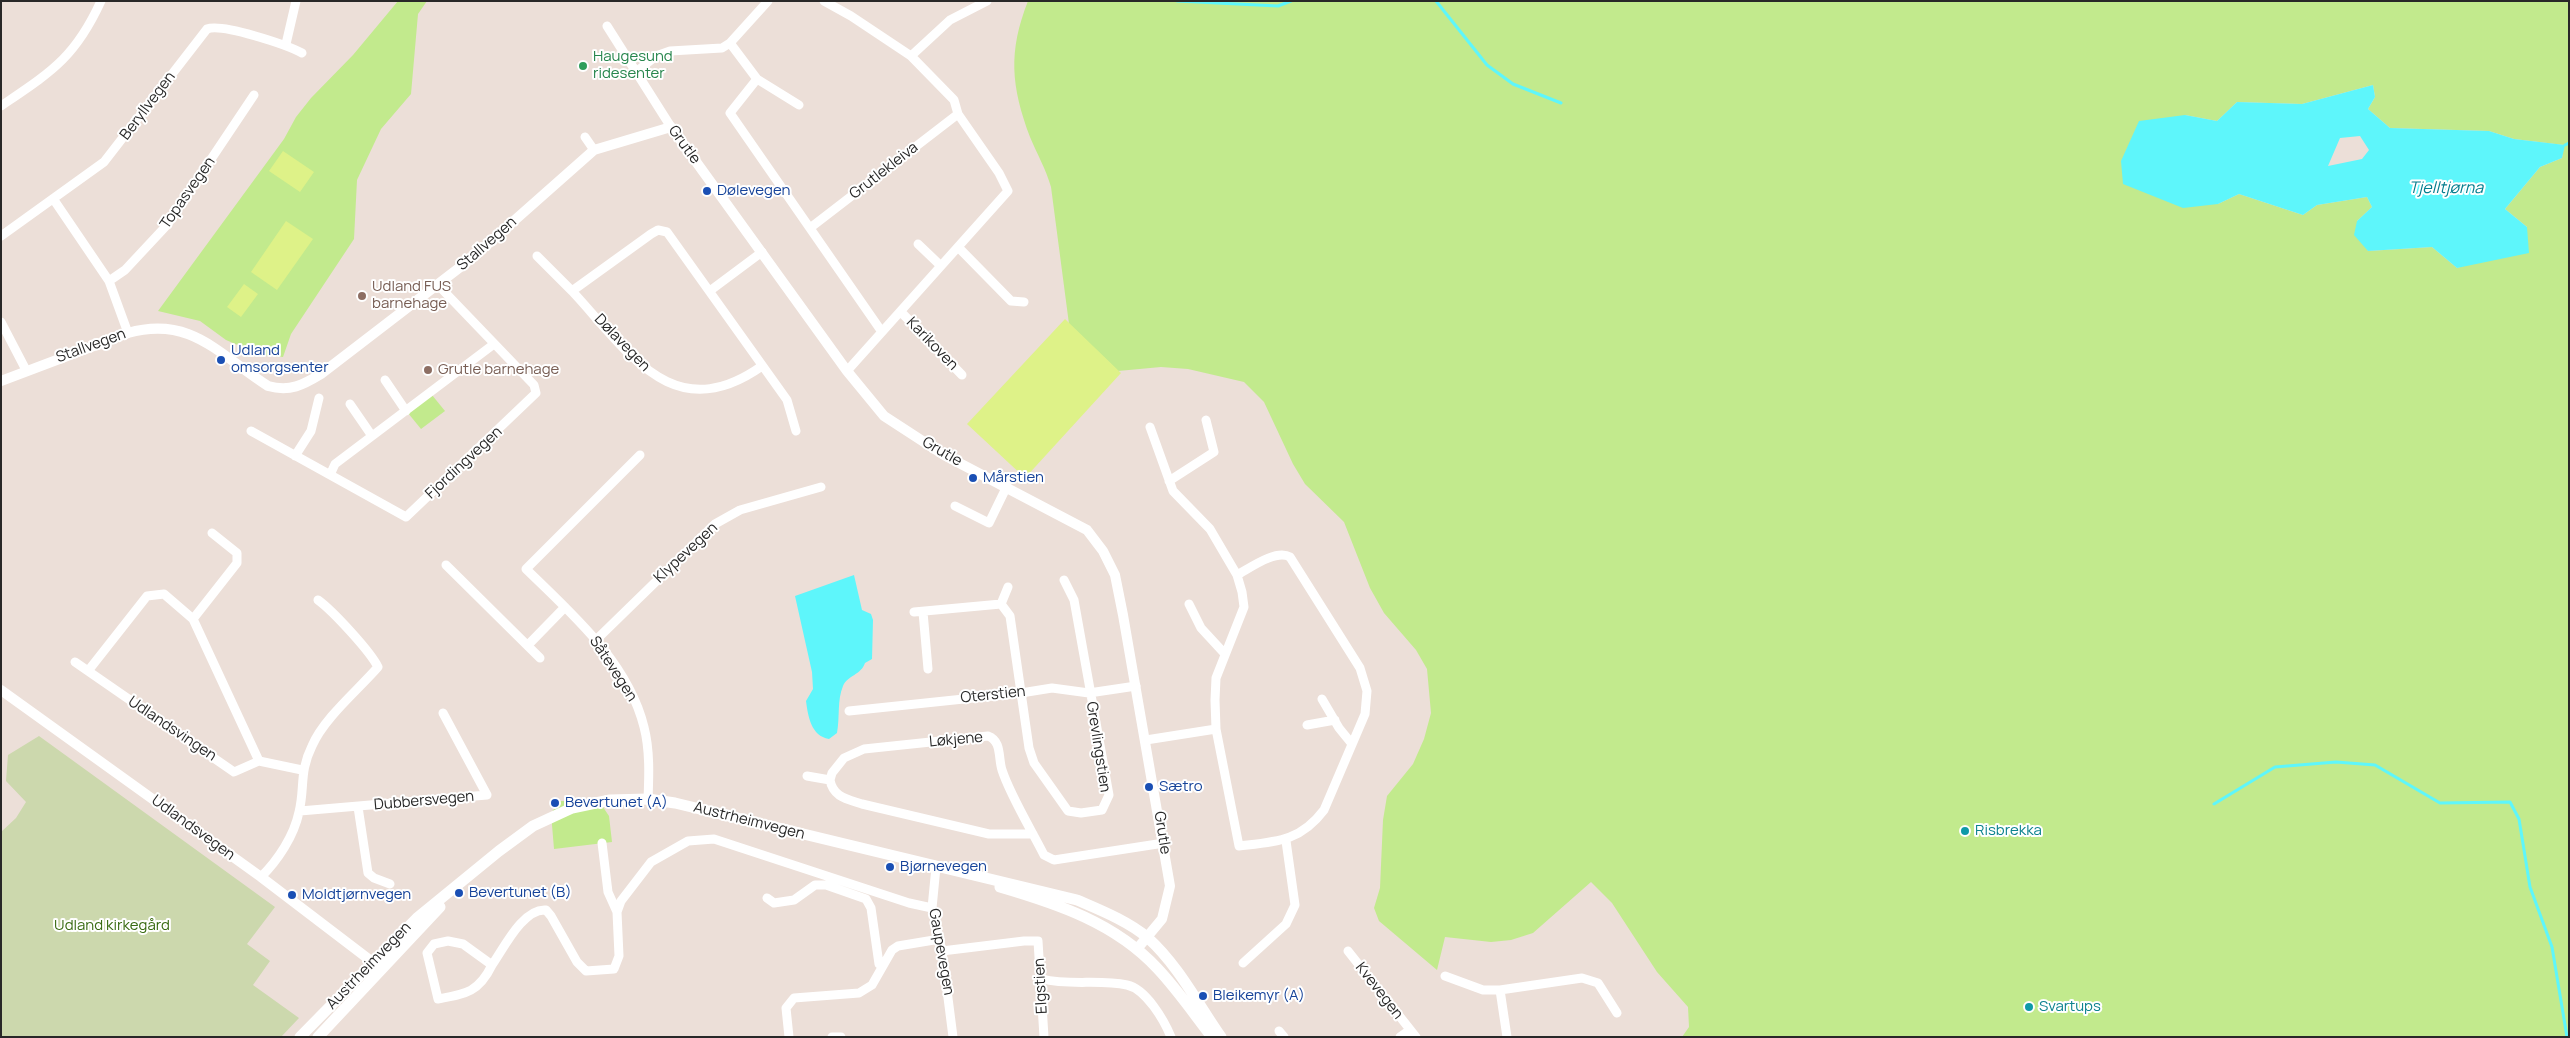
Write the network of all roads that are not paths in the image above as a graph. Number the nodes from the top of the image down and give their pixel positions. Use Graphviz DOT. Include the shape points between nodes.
graph roads {
  1 [pos="102,1"];
  2 [pos="296,1"];
  3 [pos="768,1"];
  4 [pos="824,1"];
  5 [pos="987,1"];
  6 [pos="607,26"];
  7 [pos="730,43"];
  8 [pos="286,44"];
  9 [pos="302,53"];
  10 [pos="911,56"];
  11 [pos="636,72"];
  12 [pos="757,80"];
  13 [pos="254,95"];
  14 [pos="799,105"];
  15 [pos="1,106"];
  16 [pos="958,114"];
  17 [pos="671,127"];
  18 [pos="585,137"];
  19 [pos="594,150"];
  20 [pos="54,200"];
  21 [pos="810,228"];
  22 [pos="1,236"];
  23 [pos="918,244"];
  24 [pos="958,247"];
  25 [pos="762,252"];
  26 [pos="537,256"];
  27 [pos="941,266"];
  28 [pos="109,281"];
  29 [pos="438,285"];
  30 [pos="710,290"];
  31 [pos="572,291"];
  32 [pos="1024,302"];
  33 [pos="901,312"];
  34 [pos="1,322"];
  35 [pos="882,332"];
  36 [pos="128,333"];
  37 [pos="494,344"];
  38 [pos="762,366"];
  39 [pos="26,370"];
  40 [pos="846,371"];
  41 [pos="962,375"];
  42 [pos="385,380"];
  43 [pos="1,381"];
  44 [pos="319,398"];
  45 [pos="350,404"];
  46 [pos="406,411"];
  47 [pos="1206,420"];
  48 [pos="1150,427"];
  49 [pos="251,431"];
  50 [pos="796,431"];
  51 [pos="372,436"];
  52 [pos="640,455"];
  53 [pos="295,456"];
  54 [pos="330,475"];
  55 [pos="1169,481"];
  56 [pos="1007,486"];
  57 [pos="821,487"];
  58 [pos="955,506"];
  59 [pos="212,533"];
  60 [pos="446,565"];
  61 [pos="1237,575"];
  62 [pos="1064,580"];
  63 [pos="1008,587"];
  64 [pos="318,600"];
  65 [pos="1002,604"];
  66 [pos="1189,604"];
  67 [pos="565,607"];
  68 [pos="193,619"];
  69 [pos="597,639"];
  70 [pos="528,645"];
  71 [pos="1225,654"];
  72 [pos="540,658"];
  73 [pos="75,662"];
  74 [pos="928,669"];
  75 [pos="88,672"];
  76 [pos="1136,686"];
  77 [pos="1,690"];
  78 [pos="1021,693"];
  79 [pos="1089,693"];
  80 [pos="1322,699"];
  81 [pos="849,711"];
  82 [pos="442,713"];
  83 [pos="1335,720"];
  84 [pos="1307,725"];
  85 [pos="1216,729"];
  86 [pos="1146,740"];
  87 [pos="1352,744"];
  88 [pos="259,761"];
  89 [pos="302,770"];
  90 [pos="807,776"];
  91 [pos="830,780"];
  92 [pos="648,799"];
  93 [pos="358,807"];
  94 [pos="300,811"];
  95 [pos="1033,834"];
  96 [pos="1286,841"];
  97 [pos="602,843"];
  98 [pos="1164,843"];
  99 [pos="936,867"];
  100 [pos="963,874"];
  101 [pos="261,877"];
  102 [pos="464,880"];
  103 [pos="390,884"];
  104 [pos="767,898"];
  105 [pos="932,908"];
  106 [pos="617,912"];
  107 [pos="1147,937"];
  108 [pos="940,939"];
  109 [pos="1137,949"];
  110 [pos="942,951"];
  111 [pos="1348,951"];
  112 [pos="373,962"];
  113 [pos="1243,964"];
  114 [pos="492,965"];
  115 [pos="882,966"];
  116 [pos="382,969"];
  117 [pos="1445,976"];
  118 [pos="1042,979"];
  119 [pos="1500,990"];
  120 [pos="1617,1013"];
  121 [pos="1413,1033"];
  122 [pos="300,1037"];
  123 [pos="318,1037"];
  124 [pos="788,1037"];
  125 [pos="832,1037"];
  126 [pos="841,1037"];
  127 [pos="953,1037"];
  128 [pos="1044,1037"];
  129 [pos="1171,1037"];
  130 [pos="1212,1037"];
  131 [pos="1222,1037"];
  132 [pos="1400,1037"];
  133 [pos="1507,1037"];
  1 -- 15 [label="street" via="88,31 66,57"];
  2 -- 8 [label="street"];
  3 -- 7 [label="street"];
  4 -- 10 [label="street"];
  5 -- 10 [label="street" via="950,20"];
  6 -- 11 [label="street, Grutle"];
  7 -- 11 [label="street" via="714,49 656,56"];
  7 -- 12 [label="street"];
  8 -- 9 [label="street, Beryllvegen"];
  8 -- 20 [label="street, Beryllvegen" via="219,28 207,29 112,154"];
  10 -- 16 [label="street" via="954,100"];
  11 -- 17 [label="street, Grutle"];
  12 -- 14 [label="street"];
  12 -- 21 [label="street" via="730,113"];
  13 -- 28 [label="street, Topasvegen" via="167,225 125,270"];
  16 -- 21 [label="street, Grutlekleiva"];
  16 -- 24 [label="street, Karikoven" via="1008,191"];
  17 -- 19 [label="street, Stallvegen"];
  17 -- 25 [label="street, Grutle"];
  18 -- 19 [label="street"];
  19 -- 29 [label="street, Stallvegen"];
  20 -- 22 [label="street, Beryllvegen"];
  20 -- 28 [label="street"];
  21 -- 35 [label="street"];
  23 -- 27 [label="street"];
  24 -- 27 [label="street, Karikoven"];
  24 -- 32 [label="street" via="1011,301"];
  25 -- 30 [label="street"];
  25 -- 40 [label="street, Grutle"];
  26 -- 31 [label="street, Dølavegen"];
  27 -- 33 [label="street, Karikoven"];
  28 -- 36 [label="street"];
  29 -- 36 [label="street, Stallvegen" via="321,374 302,386 290,389 268,386 204,342 179,330 156,327"];
  29 -- 37 [label="street, Fjordingvegen"];
  30 -- 31 [label="street" via="670,234 663,230 651,234"];
  30 -- 38 [label="street"];
  31 -- 38 [label="street, Dølavegen" via="639,364 665,383 679,388 707,389 736,380"];
  33 -- 35 [label="street, Karikoven"];
  33 -- 41 [label="street, Karikoven"];
  34 -- 39 [label="street"];
  35 -- 40 [label="street, Karikoven"];
  36 -- 39 [label="street, Stallvegen"];
  37 -- 46 [label="street"];
  37 -- 54 [label="street, Fjordingvegen" via="534,385 536,393 406,516"];
  38 -- 50 [label="street" via="787,400"];
  39 -- 43 [label="street, Stallvegen"];
  40 -- 56 [label="street, Grutle" via="884,416 944,455"];
  42 -- 46 [label="street"];
  44 -- 53 [label="street" via="311,431"];
  45 -- 51 [label="street"];
  46 -- 51 [label="street"];
  47 -- 55 [label="street" via="1214,452"];
  48 -- 55 [label="street"];
  49 -- 53 [label="street, Fjordingvegen"];
  51 -- 54 [label="street" via="335,464"];
  52 -- 67 [label="street, Såtevegen" via="526,569"];
  53 -- 54 [label="street, Fjordingvegen"];
  55 -- 61 [label="street" via="1173,491 1210,529"];
  56 -- 58 [label="street" via="989,523"];
  56 -- 76 [label="street, Grutle" via="1087,530 1103,551 1115,575"];
  57 -- 69 [label="street, Klypevegen" via="740,510 715,524"];
  59 -- 68 [label="street" via="237,553 237,563"];
  60 -- 70 [label="street"];
  61 -- 71 [label="street" via="1244,607"];
  61 -- 87 [label="street" via="1281,554 1295,563 1360,668 1367,691 1365,714"];
  62 -- 79 [label="street, Grevlingstien" via="1074,600"];
  63 -- 65 [label="street"];
  64 -- 89 [label="street" via="330,608 339,622 372,655 378,667 312,744"];
  65 -- 74 [label="street" via="918,612"];
  65 -- 78 [label="street, Grevlingstien" via="1010,616"];
  66 -- 71 [label="street" via="1201,628"];
  67 -- 69 [label="street, Såtevegen"];
  67 -- 70 [label="street"];
  68 -- 75 [label="street" via="164,594 147,596"];
  68 -- 88 [label="street"];
  69 -- 92 [label="street, Såtevegen" via="635,700 644,727"];
  70 -- 72 [label="street"];
  71 -- 85 [label="street" via="1216,678"];
  73 -- 75 [label="street, Udlandsvingen"];
  75 -- 88 [label="street, Udlandsvingen" via="234,772"];
  76 -- 79 [label="street, Oterstien"];
  76 -- 86 [label="street, Grutle"];
  77 -- 101 [label="street, Udlandsvegen"];
  78 -- 79 [label="street, Oterstien" via="1052,688"];
  78 -- 79 [label="street, Grevlingstien" via="1034,763 1068,811 1081,813 1102,810 1109,795"];
  78 -- 81 [label="street, Oterstien"];
  80 -- 83 [label="street"];
  82 -- 93 [label="street, Dubbersvegen" via="487,795"];
  83 -- 84 [label="street"];
  83 -- 87 [label="street"];
  85 -- 86 [label="street"];
  85 -- 96 [label="street" via="1239,846"];
  86 -- 98 [label="street, Grutle"];
  87 -- 96 [label="street" via="1324,810 1308,828"];
  88 -- 89 [label="street"];
  89 -- 94 [label="street"];
  90 -- 91 [label="street"];
  91 -- 95 [label="street" via="834,792 841,798 862,804 989,834"];
  91 -- 95 [label="street, Løkjene" via="844,758 864,749 988,736 997,743 1002,771"];
  92 -- 99 [label="main road, Austrheimvegen"];
  92 -- 102 [label="main road, Austrheimvegen" via="610,800 553,815 516,837"];
  93 -- 94 [label="street, Dubbersvegen"];
  93 -- 103 [label="street, Dubbersvegen" via="368,873"];
  94 -- 101 [label="street" via="291,834 270,869"];
  95 -- 98 [label="street, Løkjene" via="1044,855 1054,860"];
  96 -- 113 [label="street" via="1295,905 1286,924"];
  97 -- 106 [label="street" via="608,892"];
  98 -- 107 [label="street, Grutle" via="1170,886 1168,902 1162,919"];
  99 -- 100 [label="main road, Austrheimvegen"];
  99 -- 105 [label="street, Gaupevegen"];
  100 -- 107 [label="main road, Austrheimvegen" via="983,876 1076,900"];
  100 -- 109 [label="main road, Austrheimvegen" via="1079,913"];
  101 -- 112 [label="street, Udlandsvegen"];
  102 -- 112 [label="main road, Austrheimvegen" via="417,918"];
  102 -- 116 [label="main road, Austrheimvegen"];
  104 -- 115 [label="street" via="774,903 794,900 816,886 826,885 866,899 871,908 879,964"];
  105 -- 106 [label="street" via="714,839 688,841 651,862 621,901"];
  105 -- 108 [label="street, Gaupevegen"];
  106 -- 114 [label="street" via="619,956 614,969 586,971 551,916 546,910 538,909 528,914"];
  107 -- 109 [label="street, Grutle"];
  107 -- 131 [label="main road, Austrheimvegen"];
  108 -- 110 [label="street, Gaupevegen"];
  108 -- 115 [label="street" via="898,946"];
  109 -- 130 [label="main road, Austrheimvegen" via="1173,986"];
  110 -- 118 [label="street, Elgstien" via="1024,940 1038,942"];
  110 -- 127 [label="street, Gaupevegen"];
  111 -- 121 [label="street, Kvevegen"];
  112 -- 116 [label="street, Udlandsvegen"];
  112 -- 122 [label="main road, Austrheimvegen"];
  114 -- 114 [label="street" via="483,982 462,995 438,999 427,952 434,944 448,941 462,944"];
  115 -- 124 [label="street" via="872,985 859,992 794,998 786,1008"];
  116 -- 123 [label="main road, Austrheimvegen"];
  117 -- 119 [label="street" via="1483,990"];
  118 -- 128 [label="street, Elgstien"];
  118 -- 129 [label="street" via="1058,983 1128,985 1142,993"];
  119 -- 120 [label="street" via="1582,978 1598,983"];
  119 -- 133 [label="street"];
  121 -- 132 [label="street, Kvevegen"];
  125 -- 126 [label="street"];
}
